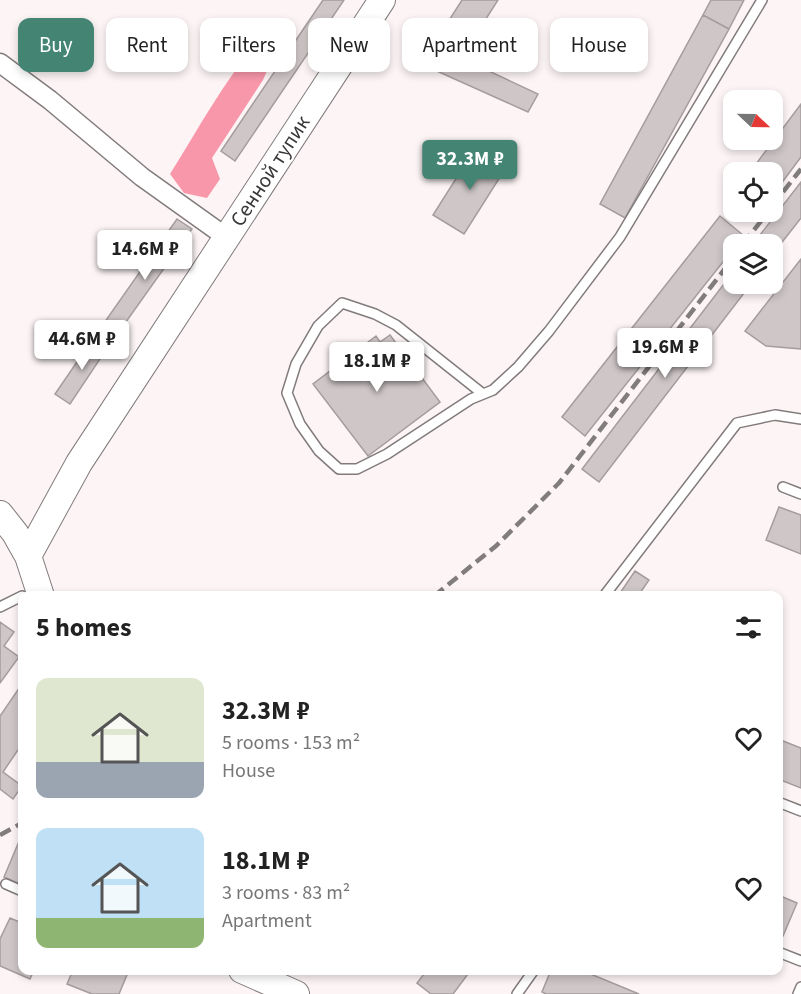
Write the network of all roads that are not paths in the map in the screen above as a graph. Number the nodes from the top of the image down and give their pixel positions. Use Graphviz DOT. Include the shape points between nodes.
graph roads {
  1 [pos="382,0"];
  2 [pos="762,0"];
  3 [pos="0,63"];
  4 [pos="226,237"];
  5 [pos="483,394"];
  6 [pos="801,419"];
  7 [pos="783,487"];
  8 [pos="801,494"];
  9 [pos="0,514"];
  10 [pos="28,556"];
  11 [pos="31,591"];
  12 [pos="608,591"];
  13 [pos="18,599"];
  14 [pos="0,607"];
  15 [pos="783,804"];
  16 [pos="801,811"];
  17 [pos="6,884"];
  18 [pos="18,889"];
  19 [pos="783,954"];
  20 [pos="801,962"];
  21 [pos="248,975"];
  22 [pos="530,975"];
  23 [pos="265,989"];
  24 [pos="296,994"];
  25 [pos="517,994"];
  1 -- 4 [label="main road, Сенной тупик"];
  2 -- 5 [label="lane" via="620,237 518,368"];
  3 -- 4 [label="street" via="142,177"];
  4 -- 10 [label="main road, Сенной тупик" via="79,463"];
  5 -- 5 [label="lane" via="396,325 342,303 318,326 296,364 287,393 300,424 319,451 339,469 357,469 387,454"];
  6 -- 12 [label="lane" via="776,415 737,423"];
  7 -- 8 [label="lane"];
  9 -- 10 [label="main road"];
  10 -- 11 [label="main road"];
  13 -- 14 [label="lane"];
  15 -- 16 [label="lane"];
  17 -- 18 [label="lane"];
  19 -- 20 [label="lane"];
  21 -- 23 [label="main road"];
  22 -- 25 [label="lane"];
  23 -- 24 [label="main road"];
}
